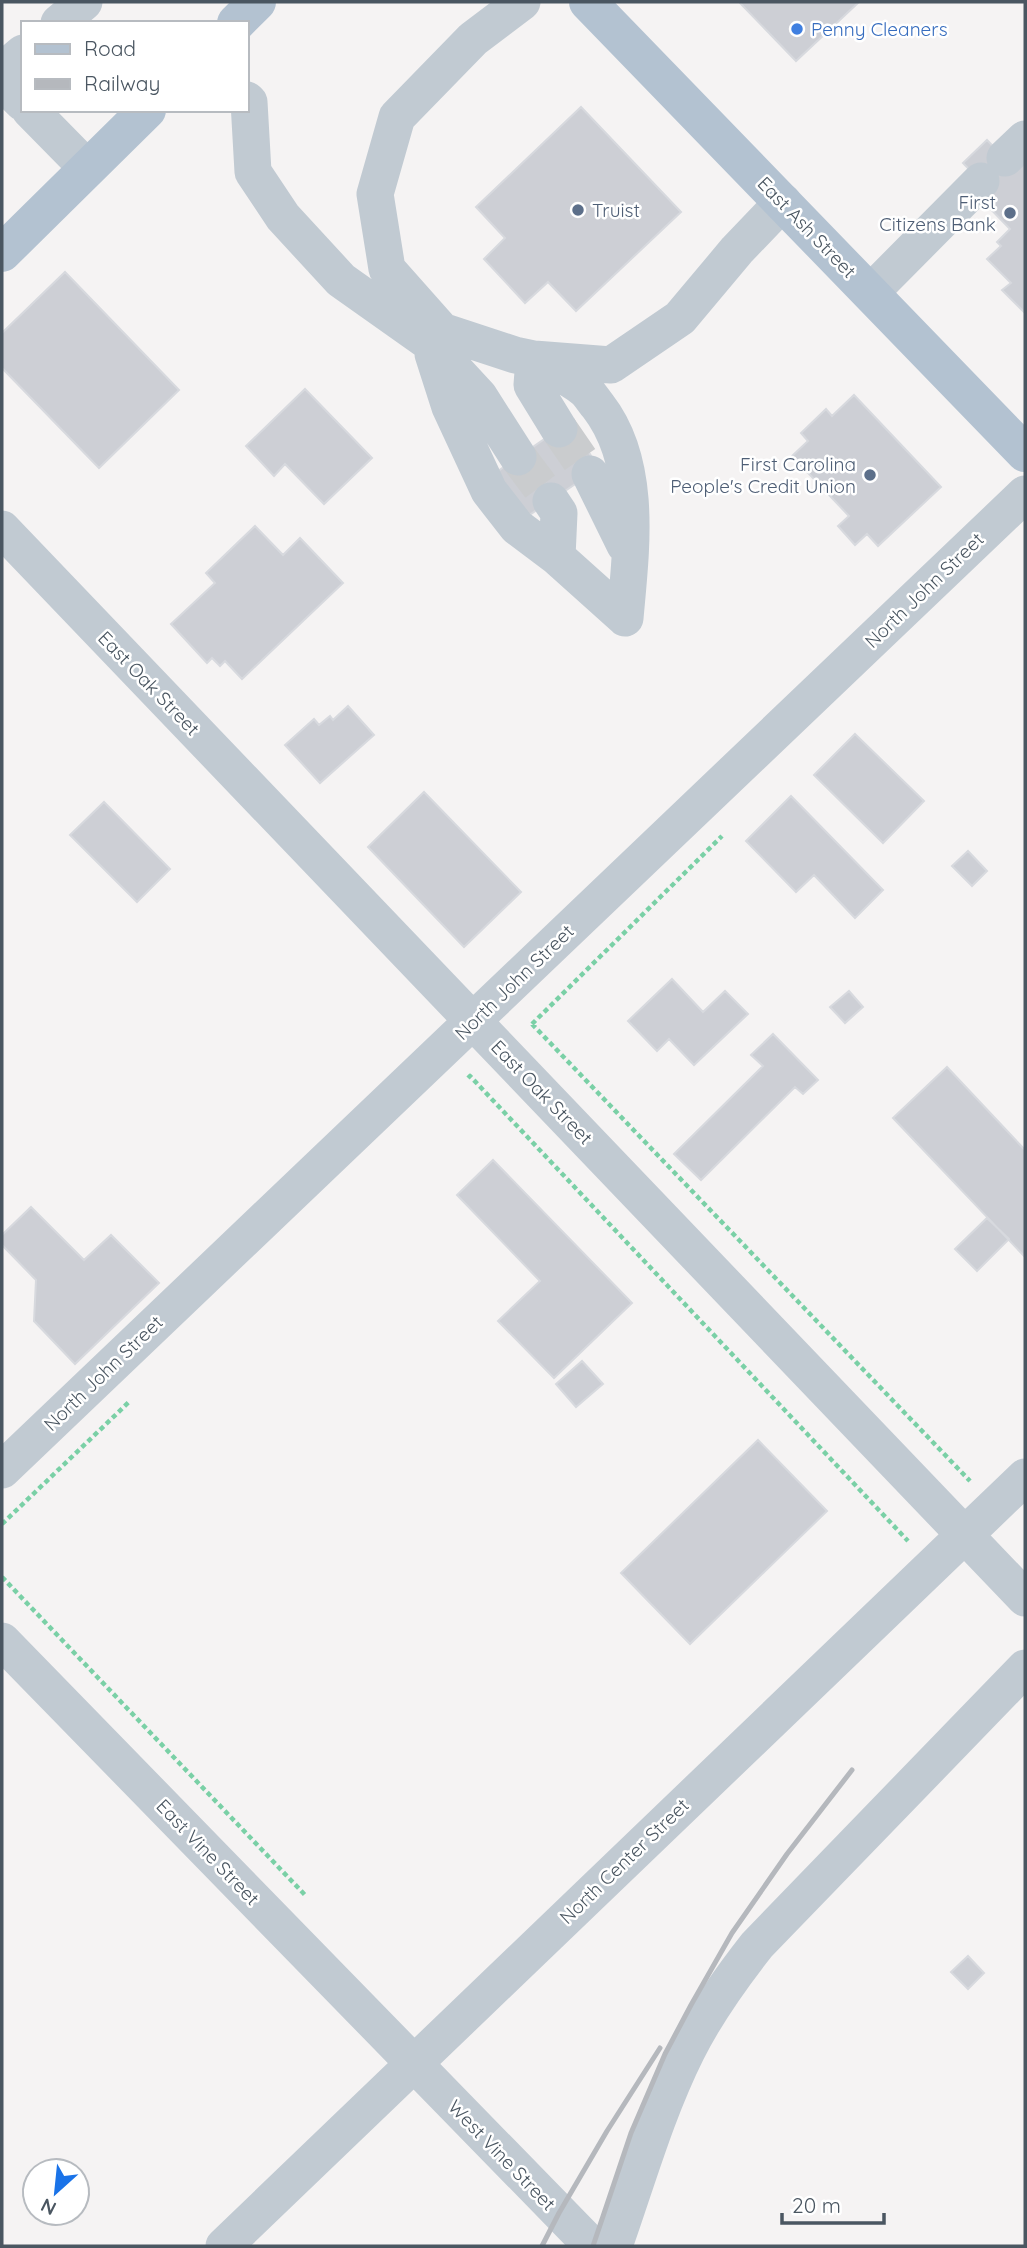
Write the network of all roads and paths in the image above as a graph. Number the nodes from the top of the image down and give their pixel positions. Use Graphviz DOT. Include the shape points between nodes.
graph roads {
  1 [pos="84,2"];
  2 [pos="257,2"];
  3 [pos="522,2"];
  4 [pos="588,2"];
  5 [pos="61,21"];
  6 [pos="238,21"];
  7 [pos="21,55"];
  8 [pos="2,71"];
  9 [pos="2,82"];
  10 [pos="21,101"];
  11 [pos="248,102"];
  12 [pos="32,112"];
  13 [pos="145,112"];
  14 [pos="1004,160"];
  15 [pos="88,168"];
  16 [pos="783,202"];
  17 [pos="2,253"];
  18 [pos="870,293"];
  19 [pos="436,337"];
  20 [pos="534,359"];
  21 [pos="559,429"];
  22 [pos="1025,453"];
  23 [pos="519,457"];
  24 [pos="590,474"];
  25 [pos="1025,494"];
  26 [pos="551,501"];
  27 [pos="2,529"];
  28 [pos="631,555"];
  29 [pos="557,556"];
  30 [pos="473,1020"];
  31 [pos="532,1024"];
  32 [pos="470,1076"];
  33 [pos="2,1470"];
  34 [pos="1025,1477"];
  35 [pos="975,1486"];
  36 [pos="964,1535"];
  37 [pos="911,1544"];
  38 [pos="2,1577"];
  39 [pos="1025,1598"];
  40 [pos="2,1641"];
  41 [pos="1025,1668"];
  42 [pos="306,1896"];
  43 [pos="413,2063"];
  44 [pos="224,2246"];
  45 [pos="592,2246"];
  46 [pos="614,2246"];
  1 -- 5 [label="street"];
  2 -- 6 [label="main road"];
  3 -- 19 [label="street" via="473,40 397,117 375,194 387,269"];
  4 -- 16 [label="main road, East Ash Street"];
  7 -- 8 [label="street"];
  9 -- 10 [label="street"];
  11 -- 19 [label="street" via="253,172 282,218 341,280"];
  12 -- 15 [label="street"];
  13 -- 15 [label="main road"];
  14 -- 18 [label="street"];
  15 -- 17 [label="main road"];
  16 -- 18 [label="main road, East Ash Street"];
  16 -- 20 [label="street" via="680,318 611,365"];
  18 -- 22 [label="main road, East Ash Street"];
  19 -- 20 [label="street"];
  19 -- 23 [label="street"];
  19 -- 29 [label="street" via="450,407 489,491 517,527"];
  20 -- 21 [label="street" via="532,385"];
  20 -- 28 [label="street" via="586,390 610,421 627,481"];
  24 -- 28 [label="street"];
  25 -- 30 [label="street, North John Street"];
  26 -- 29 [label="street" via="559,513"];
  27 -- 30 [label="street, East Oak Street"];
  28 -- 29 [label="street" via="625,618"];
  30 -- 33 [label="street, North John Street"];
  30 -- 36 [label="street, East Oak Street"];
  31 -- 35 [label="path"];
  32 -- 37 [label="path"];
  34 -- 36 [label="street, North Center Street"];
  36 -- 39 [label="street, East Oak Street"];
  36 -- 43 [label="street, North Center Street"];
  38 -- 42 [label="path"];
  40 -- 43 [label="street, East Vine Street"];
  41 -- 46 [label="street" via="757,1945 722,1989 673,2080"];
  43 -- 44 [label="street, North Center Street"];
  43 -- 45 [label="street, West Vine Street"];
}
